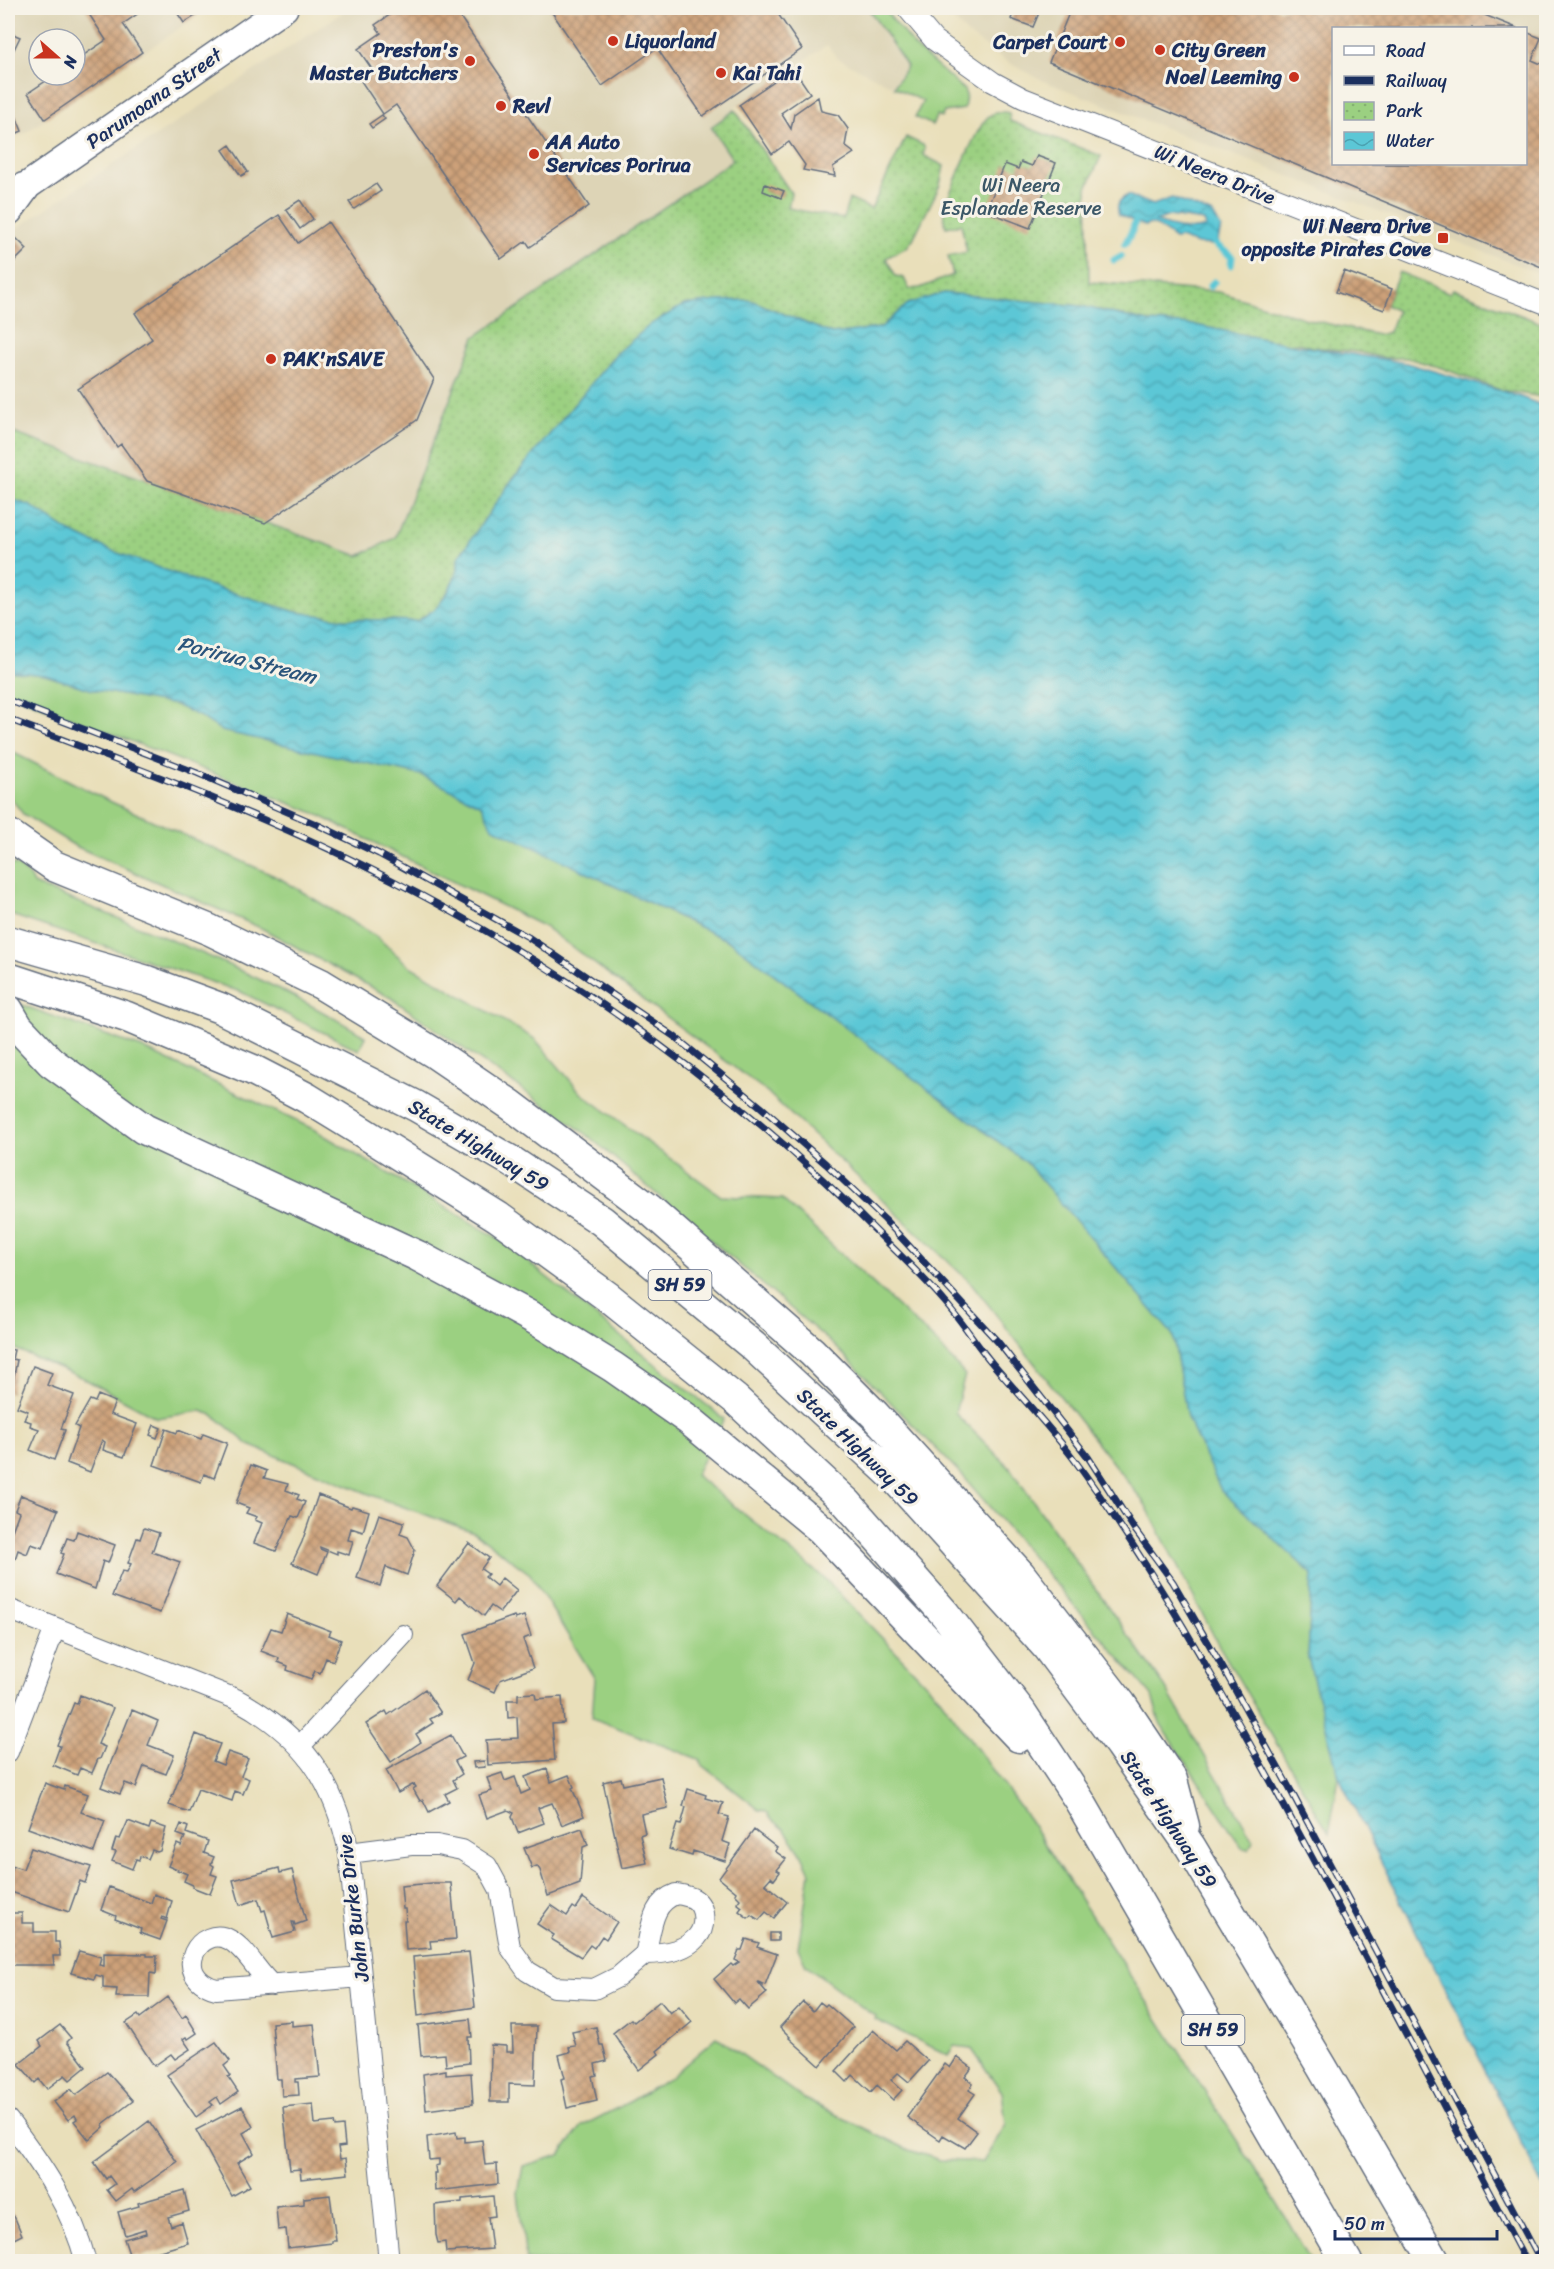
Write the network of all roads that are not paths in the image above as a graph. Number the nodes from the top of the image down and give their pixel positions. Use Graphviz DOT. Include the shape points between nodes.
graph roads {
  1 [pos="284,8"];
  2 [pos="907,8"];
  3 [pos="12,197"];
  4 [pos="1546,304"];
  5 [pos="8,834"];
  6 [pos="8,941"];
  7 [pos="8,978"];
  8 [pos="8,1010"];
  9 [pos="8,1609"];
  10 [pos="55,1628"];
  11 [pos="403,1635"];
  12 [pos="300,1746"];
  13 [pos="8,1752"];
  14 [pos="1079,1800"];
  15 [pos="1190,1846"];
  16 [pos="349,1853"];
  17 [pos="645,1954"];
  18 [pos="361,1977"];
  19 [pos="272,1984"];
  20 [pos="8,2120"];
  21 [pos="86,2262"];
  22 [pos="388,2262"];
  23 [pos="1347,2262"];
  24 [pos="1435,2262"];
  1 -- 3 [label="main road, Parumoana Street"];
  2 -- 4 [label="street, Wi Neera Drive" via="934,40 1023,98"];
  5 -- 15 [label="main road" via="54,866 221,935 321,984 511,1105 649,1209 709,1260 813,1352 1020,1574 1121,1704 1172,1780"];
  6 -- 15 [label="main road, State Highway 59 / SH 59" via="147,981 220,1008 416,1106 511,1161 602,1221 753,1346 891,1474 1047,1647"];
  7 -- 14 [label="main road, SH 59" via="127,1017 253,1070 307,1098 498,1217 608,1297 735,1399 847,1503 945,1614 1021,1712"];
  8 -- 14 [label="main road" via="18,1027 51,1062 144,1129 418,1256 535,1319 689,1420 821,1529"];
  9 -- 10 [label="street, John Burke Drive"];
  10 -- 12 [label="street, John Burke Drive" via="236,1700 265,1716"];
  10 -- 13 [label="street"];
  11 -- 12 [label="street"];
  12 -- 16 [label="street, John Burke Drive" via="326,1783"];
  14 -- 23 [label="main road, SH 59"];
  15 -- 24 [label="main road, State Highway 59 / SH 59"];
  16 -- 17 [label="street" via="437,1845 462,1850 487,1866 500,1890 510,1947 527,1971 554,1987 594,1989 618,1977"];
  16 -- 18 [label="street, John Burke Drive"];
  18 -- 19 [label="street"];
  18 -- 22 [label="street, John Burke Drive"];
  20 -- 21 [label="street" via="68,2211"];
}
